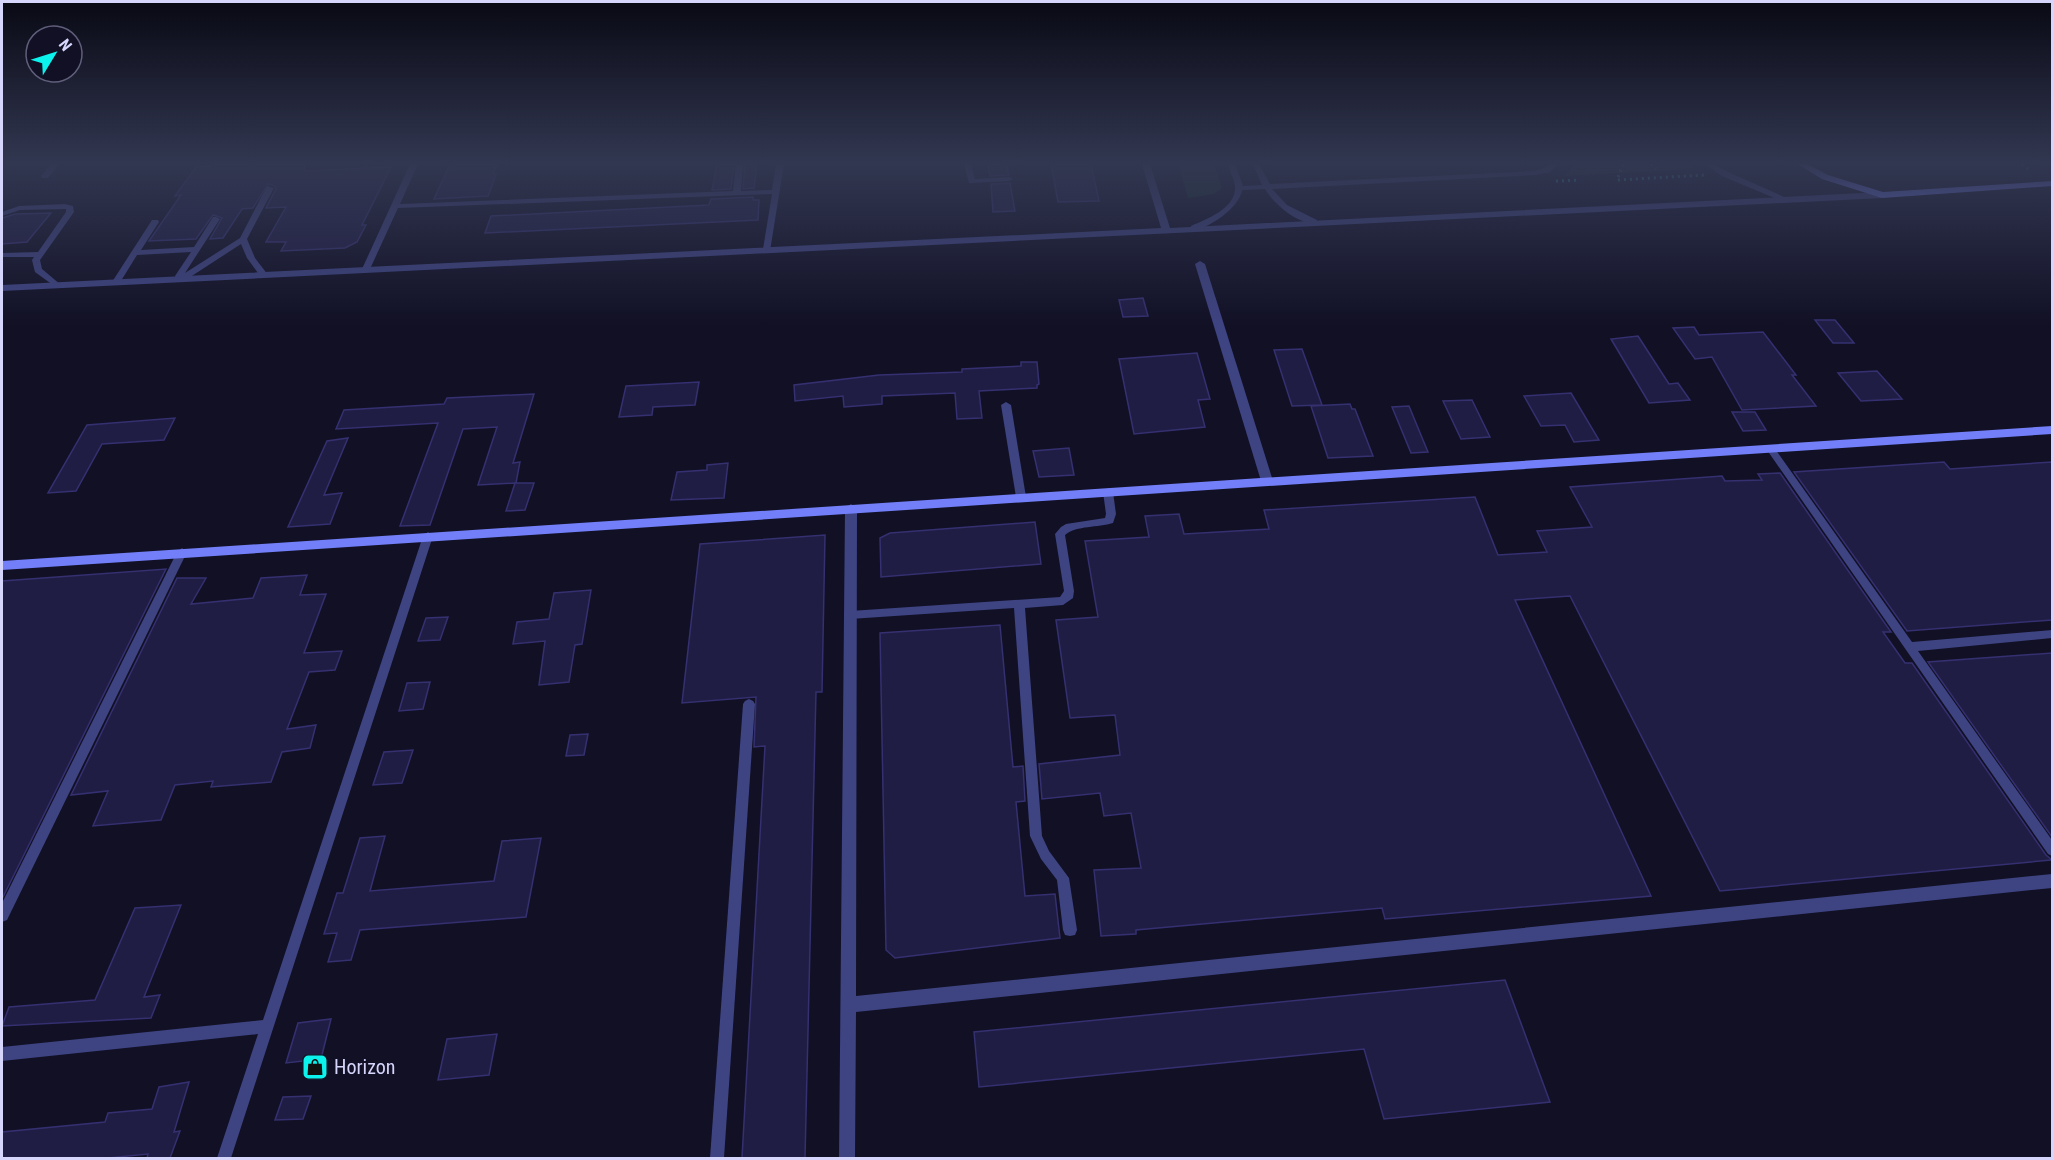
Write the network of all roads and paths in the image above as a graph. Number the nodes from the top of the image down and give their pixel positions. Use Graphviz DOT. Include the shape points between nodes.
graph roads {
  1 [pos="65,218"];
  2 [pos="254,218"];
  3 [pos="389,218"];
  4 [pos="772,218"];
  5 [pos="1162,218"];
  6 [pos="1210,218"];
  7 [pos="1306,218"];
  8 [pos="1397,218"];
  9 [pos="216,219"];
  10 [pos="155,222"];
  11 [pos="1314,222"];
  12 [pos="1194,228"];
  13 [pos="1166,230"];
  14 [pos="243,239"];
  15 [pos="198,249"];
  16 [pos="767,249"];
  17 [pos="135,253"];
  18 [pos="38,254"];
  19 [pos="2,255"];
  20 [pos="1200,264"];
  21 [pos="366,269"];
  22 [pos="264,275"];
  23 [pos="179,279"];
  24 [pos="116,282"];
  25 [pos="57,285"];
  26 [pos="2,288"];
  27 [pos="1006,405"];
  28 [pos="2052,430"];
  29 [pos="1770,448"];
  30 [pos="1267,481"];
  31 [pos="1108,492"];
  32 [pos="1021,497"];
  33 [pos="851,508"];
  34 [pos="428,536"];
  35 [pos="182,552"];
  36 [pos="2,566"];
  37 [pos="1019,605"];
  38 [pos="850,615"];
  39 [pos="2052,634"];
  40 [pos="1910,647"];
  41 [pos="748,704"];
  42 [pos="2052,850"];
  43 [pos="2052,881"];
  44 [pos="2,916"];
  45 [pos="1070,930"];
  46 [pos="848,1005"];
  47 [pos="267,1026"];
  48 [pos="2,1054"];
  49 [pos="224,1158"];
  50 [pos="717,1158"];
  51 [pos="847,1158"];
  1 -- 18 [label="lane"];
  2 -- 14 [label="lane"];
  3 -- 21 [label="lane"];
  4 -- 16 [label="lane"];
  5 -- 13 [label="street"];
  6 -- 12 [label="lane"];
  7 -- 11 [label="lane"];
  8 -- 11 [label="street"];
  9 -- 15 [label="lane"];
  10 -- 17 [label="lane"];
  11 -- 12 [label="street"];
  12 -- 13 [label="street"];
  13 -- 16 [label="street"];
  14 -- 22 [label="lane"];
  14 -- 23 [label="lane"];
  15 -- 17 [label="lane"];
  15 -- 23 [label="lane"];
  16 -- 21 [label="street"];
  17 -- 24 [label="lane"];
  18 -- 19 [label="lane"];
  18 -- 25 [label="lane" via="38,270"];
  20 -- 30 [label="street"];
  21 -- 22 [label="street"];
  22 -- 23 [label="street"];
  23 -- 24 [label="street"];
  24 -- 25 [label="street"];
  25 -- 26 [label="street"];
  27 -- 32 [label="lane"];
  28 -- 29 [label="main road"];
  29 -- 30 [label="main road"];
  29 -- 40 [label="lane"];
  30 -- 31 [label="main road"];
  31 -- 32 [label="main road"];
  31 -- 37 [label="lane" via="1109,520 1070,527 1060,534 1067,598"];
  32 -- 33 [label="main road"];
  33 -- 34 [label="main road"];
  33 -- 38 [label="street"];
  34 -- 35 [label="main road"];
  34 -- 47 [label="lane"];
  35 -- 36 [label="main road"];
  35 -- 44 [label="lane"];
  37 -- 38 [label="lane"];
  37 -- 45 [label="lane" via="1036,836 1063,878"];
  38 -- 46 [label="street"];
  39 -- 40 [label="lane"];
  40 -- 42 [label="lane"];
  41 -- 50 [label="lane"];
  43 -- 46 [label="street"];
  46 -- 51 [label="street"];
  47 -- 48 [label="lane"];
  47 -- 49 [label="lane"];
}
